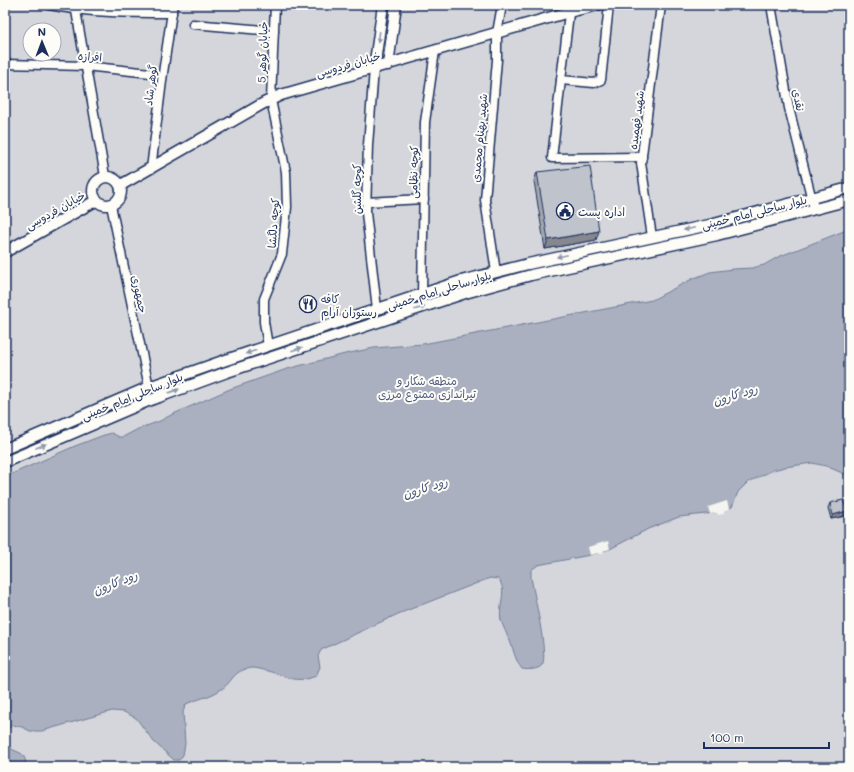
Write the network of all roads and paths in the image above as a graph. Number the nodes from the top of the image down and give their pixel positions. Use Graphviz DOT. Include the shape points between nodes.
graph roads {
  1 [pos="49,5"];
  2 [pos="275,5"];
  3 [pos="383,5"];
  4 [pos="396,5"];
  5 [pos="502,5"];
  6 [pos="598,5"];
  7 [pos="609,5"];
  8 [pos="661,5"];
  9 [pos="771,5"];
  10 [pos="75,7"];
  11 [pos="569,8"];
  12 [pos="173,9"];
  13 [pos="193,24"];
  14 [pos="274,31"];
  15 [pos="497,33"];
  16 [pos="435,51"];
  17 [pos="5,64"];
  18 [pos="388,64"];
  19 [pos="85,66"];
  20 [pos="374,68"];
  21 [pos="150,73"];
  22 [pos="561,80"];
  23 [pos="271,100"];
  24 [pos="642,157"];
  25 [pos="151,169"];
  26 [pos="105,176"];
  27 [pos="121,185"];
  28 [pos="849,188"];
  29 [pos="812,198"];
  30 [pos="424,199"];
  31 [pos="97,200"];
  32 [pos="849,200"];
  33 [pos="366,202"];
  34 [pos="111,205"];
  35 [pos="814,209"];
  36 [pos="652,237"];
  37 [pos="5,252"];
  38 [pos="496,272"];
  39 [pos="422,294"];
  40 [pos="377,309"];
  41 [pos="268,346"];
  42 [pos="149,388"];
  43 [pos="151,399"];
  44 [pos="5,449"];
  45 [pos="5,462"];
  1 -- 10 [label="street"];
  2 -- 14 [label="street, خیابان گوهر 5"];
  3 -- 20 [label="main road, one-way"];
  4 -- 18 [label="main road"];
  5 -- 15 [label="street, شهید بهنام محمدی"];
  6 -- 11 [label="main road, خیابان فردوسی"];
  7 -- 22 [label="street" via="600,80 594,83"];
  8 -- 24 [label="street, شهید فهمیده"];
  9 -- 29 [label="street, نقدی" via="789,108"];
  10 -- 12 [label="street" via="122,13"];
  10 -- 19 [label="street"];
  11 -- 15 [label="main road, خیابان فردوسی"];
  11 -- 22 [label="street"];
  12 -- 25 [label="street, گوهر شاد"];
  13 -- 14 [label="street"];
  14 -- 23 [label="street, خیابان گوهر 5"];
  15 -- 16 [label="main road, خیابان فردوسی"];
  15 -- 38 [label="street, شهید بهنام محمدی" via="485,200"];
  16 -- 18 [label="main road, خیابان فردوسی"];
  16 -- 30 [label="street, کوچه نظامی" via="425,122"];
  17 -- 19 [label="street, افرازه"];
  18 -- 20 [label="main road, خیابان فردوسی"];
  19 -- 21 [label="street, افرازه"];
  19 -- 26 [label="street"];
  20 -- 23 [label="main road, خیابان فردوسی"];
  20 -- 33 [label="street, کوچه گلشن"];
  22 -- 24 [label="street" via="552,158"];
  23 -- 25 [label="main road, خیابان فردوسی"];
  23 -- 41 [label="street, کوچه دلگشا" via="286,172 287,207 282,254 264,299"];
  24 -- 36 [label="street, شهید فهمیده"];
  25 -- 27 [label="main road, خیابان فردوسی"];
  26 -- 27 [label="main road" via="115,178"];
  26 -- 31 [label="main road" via="98,180 93,188"];
  27 -- 34 [label="main road" via="121,195"];
  28 -- 29 [label="main road, بلوار ساحلی امام خمینی"];
  29 -- 35 [label="street, نقدی"];
  29 -- 36 [label="main road, بلوار ساحلی امام خمینی, one-way" via="714,224"];
  30 -- 33 [label="street"];
  30 -- 39 [label="street, کوچه نظامی"];
  31 -- 34 [label="main road"];
  31 -- 37 [label="main road, خیابان فردوسی"];
  32 -- 35 [label="main road, بلوار ساحلی امام خمینی"];
  33 -- 40 [label="street, کوچه گلشن"];
  34 -- 42 [label="street, جمهوری"];
  43 -- 35 [label="main road, بلوار ساحلی امام خمینی, one-way" via="465,292 530,275 717,235"];
  36 -- 38 [label="main road, بلوار ساحلی امام خمینی, one-way"];
  38 -- 39 [label="main road, بلوار ساحلی امام خمینی"];
  39 -- 40 [label="main road, بلوار ساحلی امام خمینی"];
  40 -- 41 [label="main road, بلوار ساحلی امام خمینی"];
  41 -- 42 [label="main road, بلوار ساحلی امام خمینی, one-way"];
  42 -- 43 [label="main road"];
  42 -- 44 [label="main road, بلوار ساحلی امام خمینی"];
  45 -- 43 [label="main road, بلوار ساحلی امام خمینی, one-way"];
}
